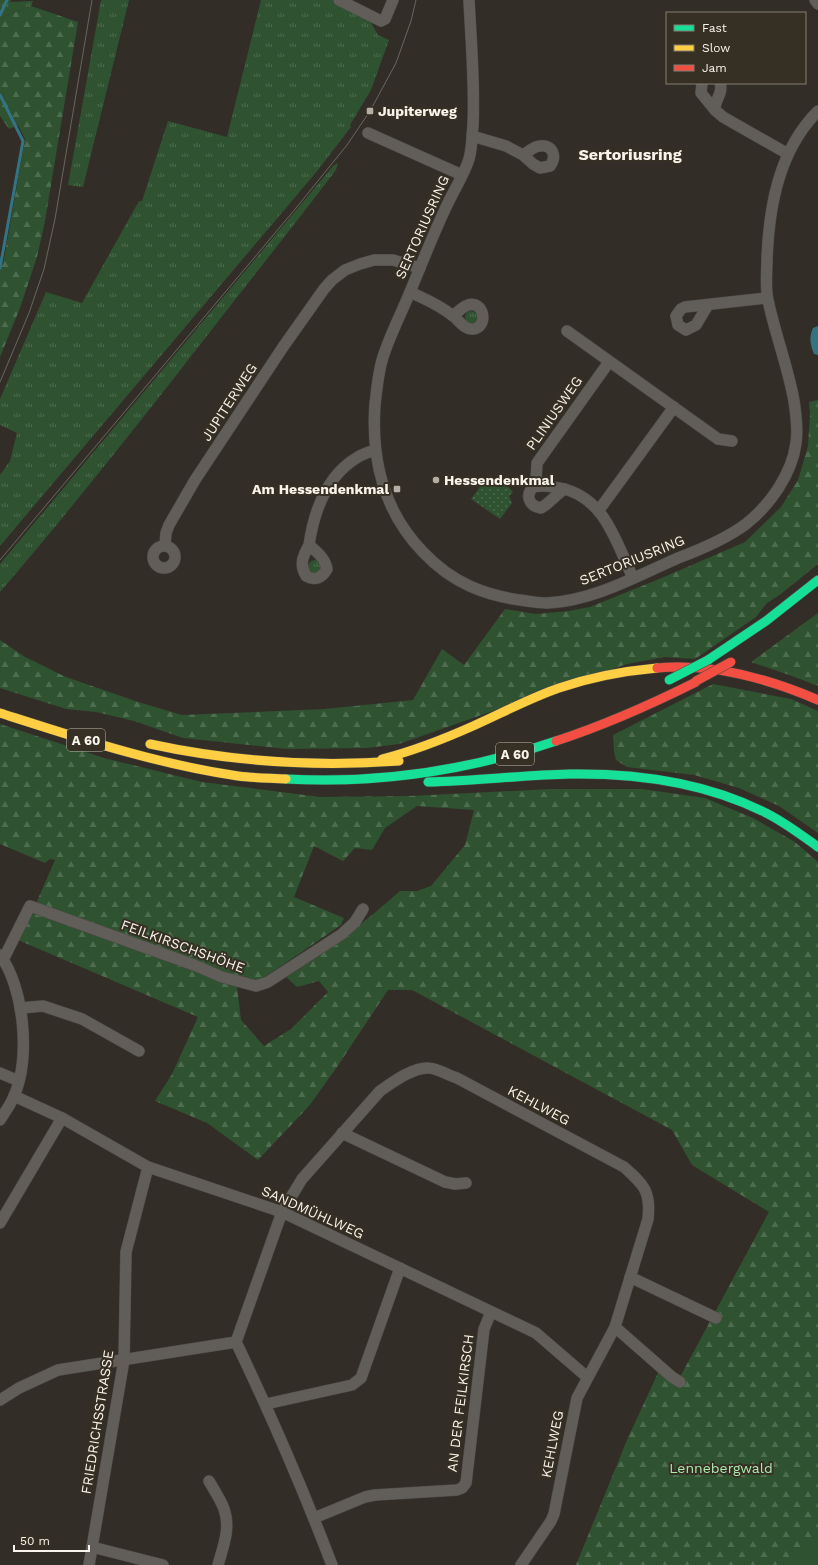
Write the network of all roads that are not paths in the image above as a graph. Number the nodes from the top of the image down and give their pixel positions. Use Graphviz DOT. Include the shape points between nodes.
graph roads {
  1 [pos="339,0"];
  2 [pos="393,0"];
  3 [pos="469,0"];
  4 [pos="815,0"];
  5 [pos="818,4"];
  6 [pos="702,84"];
  7 [pos="720,84"];
  8 [pos="715,110"];
  9 [pos="818,111"];
  10 [pos="368,133"];
  11 [pos="472,136"];
  12 [pos="788,154"];
  13 [pos="523,155"];
  14 [pos="462,175"];
  15 [pos="420,268"];
  16 [pos="410,292"];
  17 [pos="767,298"];
  18 [pos="708,305"];
  19 [pos="453,316"];
  20 [pos="567,331"];
  21 [pos="609,362"];
  22 [pos="674,407"];
  23 [pos="732,441"];
  24 [pos="375,450"];
  25 [pos="537,486"];
  26 [pos="565,489"];
  27 [pos="599,510"];
  28 [pos="166,545"];
  29 [pos="309,545"];
  30 [pos="632,578"];
  31 [pos="818,580"];
  32 [pos="734,660"];
  33 [pos="666,682"];
  34 [pos="818,700"];
  35 [pos="0,713"];
  36 [pos="143,743"];
  37 [pos="416,759"];
  38 [pos="370,763"];
  39 [pos="351,779"];
  40 [pos="818,847"];
  41 [pos="363,908"];
  42 [pos="2,957"];
  43 [pos="20,1008"];
  44 [pos="139,1051"];
  45 [pos="0,1073"];
  46 [pos="19,1081"];
  47 [pos="14,1096"];
  48 [pos="62,1118"];
  49 [pos="0,1120"];
  50 [pos="342,1133"];
  51 [pos="148,1167"];
  52 [pos="466,1183"];
  53 [pos="282,1212"];
  54 [pos="0,1223"];
  55 [pos="400,1268"];
  56 [pos="630,1277"];
  57 [pos="491,1312"];
  58 [pos="716,1318"];
  59 [pos="614,1327"];
  60 [pos="236,1342"];
  61 [pos="124,1360"];
  62 [pos="587,1377"];
  63 [pos="680,1382"];
  64 [pos="0,1400"];
  65 [pos="266,1404"];
  66 [pos="209,1481"];
  67 [pos="314,1518"];
  68 [pos="92,1547"];
  69 [pos="89,1565"];
  70 [pos="163,1565"];
  71 [pos="218,1565"];
  72 [pos="332,1565"];
  73 [pos="521,1565"];
  1 -- 2 [label="street" via="381,21 385,19"];
  3 -- 11 [label="street, SERTORIUSRING" via="474,76"];
  4 -- 5 [label="street"];
  6 -- 8 [label="street" via="702,93"];
  7 -- 8 [label="street" via="722,91 714,105"];
  8 -- 12 [label="street" via="736,126"];
  9 -- 12 [label="street, SERTORIUSRING"];
  10 -- 14 [label="street, SERTORIUSRING"];
  11 -- 13 [label="street" via="506,146"];
  11 -- 14 [label="street, SERTORIUSRING" via="470,158"];
  12 -- 17 [label="street, SERTORIUSRING" via="778,179 773,207 768,242"];
  14 -- 15 [label="street, SERTORIUSRING"];
  15 -- 16 [label="street, SERTORIUSRING"];
  15 -- 28 [label="street, JUPITERWEG" via="393,260 374,260 345,270 332,280 283,347 195,480 166,533"];
  16 -- 19 [label="street, SERTORIUSRING"];
  16 -- 24 [label="street, SERTORIUSRING" via="383,358 376,390"];
  17 -- 18 [label="street"];
  17 -- 30 [label="street, SERTORIUSRING" via="794,401 796,443 784,478 764,507 745,525 714,543"];
  20 -- 21 [label="street"];
  21 -- 22 [label="street"];
  21 -- 25 [label="street, PLINIUSWEG" via="537,463"];
  22 -- 23 [label="street" via="718,439"];
  22 -- 27 [label="street"];
  24 -- 29 [label="street" via="347,464 333,480 319,505"];
  24 -- 30 [label="street, SERTORIUSRING" via="394,514 432,561 466,585 510,599 544,603 583,597"];
  25 -- 26 [label="street"];
  25 -- 26 [label="street, PLINIUSWEG" via="530,491 529,501 540,508"];
  26 -- 27 [label="street" via="577,494"];
  27 -- 30 [label="street"];
  31 -- 33 [label="highway, bridge" via="766,621 708,660"];
  32 -- 39 [label="highway, A 60, bridge" via="696,682 630,714 548,745 464,766"];
  34 -- 38 [label="highway" via="785,686 724,671 662,667 631,670 567,685 428,745"];
  35 -- 39 [label="highway, A 60" via="129,754 172,764 248,777"];
  36 -- 38 [label="highway" via="168,749 250,760"];
  37 -- 38 [label="highway"];
  39 -- 40 [label="highway" via="409,783 571,774 661,779 696,786 743,802 769,814"];
  41 -- 42 [label="street, FEILKIRSCHSHÖHE" via="355,922 342,934 268,982 256,986 222,977 30,906"];
  42 -- 43 [label="street" via="10,972"];
  43 -- 44 [label="street" via="43,1006 82,1019"];
  43 -- 46 [label="street" via="24,1044"];
  45 -- 46 [label="street"];
  46 -- 47 [label="street"];
  47 -- 48 [label="street, SANDMÜHLWEG"];
  47 -- 49 [label="street"];
  48 -- 51 [label="street, SANDMÜHLWEG"];
  48 -- 54 [label="street"];
  50 -- 52 [label="street" via="445,1182"];
  50 -- 53 [label="street, KEHLWEG" via="302,1179"];
  50 -- 56 [label="street, KEHLWEG" via="380,1091 410,1072 430,1068 456,1078 624,1168 639,1182 646,1191 650,1203 648,1219"];
  51 -- 53 [label="street, SANDMÜHLWEG"];
  51 -- 61 [label="street, FRIEDRICHSSTRASSE" via="126,1252"];
  53 -- 55 [label="street, SANDMÜHLWEG"];
  53 -- 60 [label="street, KEHLWEG"];
  55 -- 57 [label="street, SANDMÜHLWEG"];
  55 -- 65 [label="street" via="361,1378 352,1385"];
  56 -- 58 [label="street"];
  56 -- 59 [label="street, KEHLWEG"];
  57 -- 62 [label="street, SANDMÜHLWEG" via="536,1333"];
  57 -- 67 [label="street, AN DER FEILKIRSCH" via="484,1329 466,1483 462,1488 365,1497"];
  59 -- 62 [label="street, KEHLWEG"];
  59 -- 63 [label="street"];
  60 -- 61 [label="street"];
  60 -- 65 [label="street"];
  61 -- 64 [label="street" via="58,1370"];
  61 -- 68 [label="street, FRIEDRICHSSTRASSE"];
  62 -- 73 [label="street, KEHLWEG" via="572,1415 554,1514"];
  65 -- 67 [label="street"];
  66 -- 71 [label="street" via="224,1508 227,1520"];
  67 -- 72 [label="street"];
  68 -- 69 [label="street, FRIEDRICHSSTRASSE"];
  68 -- 70 [label="street"];
}
